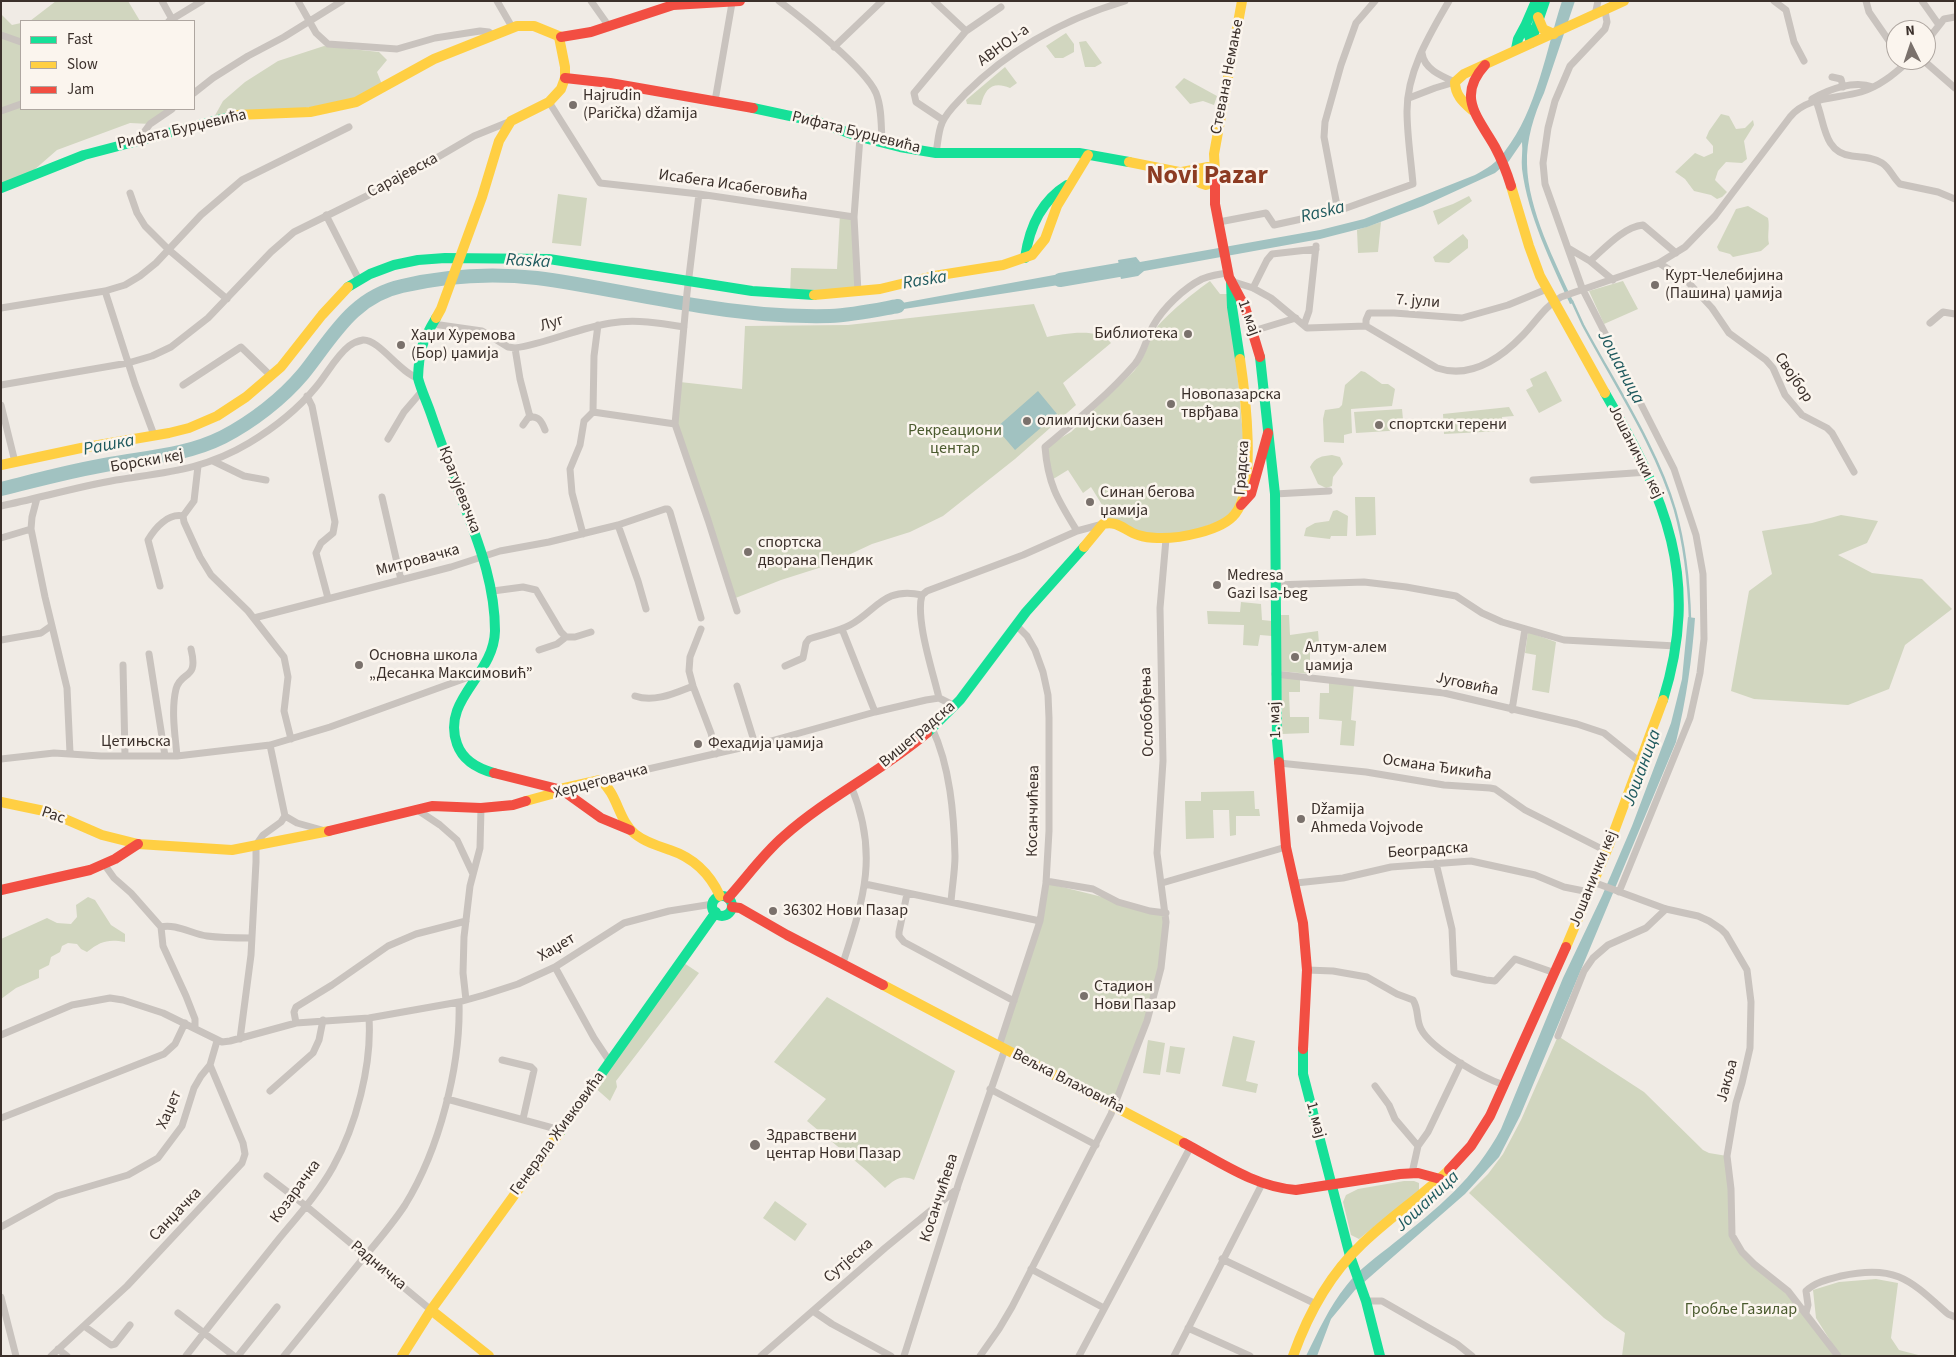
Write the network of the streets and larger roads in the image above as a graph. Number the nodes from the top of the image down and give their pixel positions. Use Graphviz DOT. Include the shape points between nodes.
graph roads {
  1 [pos="162,1"];
  2 [pos="202,1"];
  3 [pos="298,1"];
  4 [pos="342,1"];
  5 [pos="497,1"];
  6 [pos="591,1"];
  7 [pos="779,1"];
  8 [pos="882,1"];
  9 [pos="934,1"];
  10 [pos="1125,1"];
  11 [pos="1242,1"];
  12 [pos="1375,1"];
  13 [pos="1449,1"];
  14 [pos="1536,1"];
  15 [pos="1545,1"];
  16 [pos="1598,1"];
  17 [pos="1624,1"];
  18 [pos="1774,1"];
  19 [pos="1866,1"];
  20 [pos="1922,1"];
  21 [pos="681,2"];
  22 [pos="736,2"];
  23 [pos="1001,8"];
  24 [pos="1604,10"];
  25 [pos="1594,15"];
  26 [pos="1955,17"];
  27 [pos="170,20"];
  28 [pos="309,21"];
  29 [pos="1539,22"];
  30 [pos="1526,24"];
  31 [pos="608,25"];
  32 [pos="1939,25"];
  33 [pos="512,27"];
  34 [pos="1936,29"];
  35 [pos="966,32"];
  36 [pos="1554,34"];
  37 [pos="1,35"];
  38 [pos="493,35"];
  39 [pos="1886,36"];
  40 [pos="559,37"];
  41 [pos="20,42"];
  42 [pos="1531,43"];
  43 [pos="834,47"];
  44 [pos="1516,49"];
  45 [pos="1422,52"];
  46 [pos="1804,60"];
  47 [pos="1485,65"];
  48 [pos="1896,70"];
  49 [pos="1934,70"];
  50 [pos="1832,77"];
  51 [pos="565,78"];
  52 [pos="1455,82"];
  53 [pos="204,85"];
  54 [pos="195,87"];
  55 [pos="1843,87"];
  56 [pos="1873,87"];
  57 [pos="1955,88"];
  58 [pos="195,92"];
  59 [pos="1409,98"];
  60 [pos="715,100"];
  61 [pos="1816,101"];
  62 [pos="550,102"];
  63 [pos="20,104"];
  64 [pos="1807,104"];
  65 [pos="171,110"];
  66 [pos="1472,110"];
  67 [pos="1,111"];
  68 [pos="944,120"];
  69 [pos="511,121"];
  70 [pos="348,127"];
  71 [pos="860,137"];
  72 [pos="140,139"];
  73 [pos="882,142"];
  74 [pos="936,153"];
  75 [pos="1214,154"];
  76 [pos="1088,155"];
  77 [pos="1201,175"];
  78 [pos="1215,176"];
  79 [pos="1070,182"];
  80 [pos="1,188"];
  81 [pos="130,193"];
  82 [pos="699,194"];
  83 [pos="1955,199"];
  84 [pos="1215,204"];
  85 [pos="1338,211"];
  86 [pos="326,215"];
  87 [pos="854,216"];
  88 [pos="1219,222"];
  89 [pos="1568,248"];
  90 [pos="169,250"];
  91 [pos="1676,253"];
  92 [pos="1025,258"];
  93 [pos="1590,261"];
  94 [pos="457,263"];
  95 [pos="1659,263"];
  96 [pos="1230,277"];
  97 [pos="359,280"];
  98 [pos="1613,280"];
  99 [pos="688,281"];
  100 [pos="1253,288"];
  101 [pos="1582,288"];
  102 [pos="1547,289"];
  103 [pos="106,291"];
  104 [pos="858,292"];
  105 [pos="227,299"];
  106 [pos="1557,299"];
  107 [pos="1,308"];
  108 [pos="1955,314"];
  109 [pos="1296,318"];
  110 [pos="1930,323"];
  111 [pos="434,324"];
  112 [pos="598,325"];
  113 [pos="1304,325"];
  114 [pos="684,326"];
  115 [pos="1366,326"];
  116 [pos="1253,331"];
  117 [pos="515,348"];
  118 [pos="128,363"];
  119 [pos="271,376"];
  120 [pos="418,378"];
  121 [pos="1,385"];
  122 [pos="183,385"];
  123 [pos="422,391"];
  124 [pos="307,396"];
  125 [pos="1,404"];
  126 [pos="593,412"];
  127 [pos="530,417"];
  128 [pos="675,424"];
  129 [pos="522,426"];
  130 [pos="545,430"];
  131 [pos="1269,430"];
  132 [pos="154,435"];
  133 [pos="388,439"];
  134 [pos="214,461"];
  135 [pos="14,462"];
  136 [pos="1,465"];
  137 [pos="198,466"];
  138 [pos="1648,472"];
  139 [pos="1854,472"];
  140 [pos="1246,473"];
  141 [pos="1258,476"];
  142 [pos="266,480"];
  143 [pos="1534,480"];
  144 [pos="1329,491"];
  145 [pos="1275,494"];
  146 [pos="382,497"];
  147 [pos="37,498"];
  148 [pos="1240,505"];
  149 [pos="1,506"];
  150 [pos="183,516"];
  151 [pos="1103,524"];
  152 [pos="618,525"];
  153 [pos="31,529"];
  154 [pos="1077,531"];
  155 [pos="583,534"];
  156 [pos="1,538"];
  157 [pos="1166,539"];
  158 [pos="484,557"];
  159 [pos="401,580"];
  160 [pos="1275,585"];
  161 [pos="160,586"];
  162 [pos="493,591"];
  163 [pos="922,595"];
  164 [pos="328,598"];
  165 [pos="646,609"];
  166 [pos="736,611"];
  167 [pos="254,618"];
  168 [pos="701,618"];
  169 [pos="1016,625"];
  170 [pos="51,626"];
  171 [pos="701,629"];
  172 [pos="842,629"];
  173 [pos="1525,629"];
  174 [pos="591,632"];
  175 [pos="566,637"];
  176 [pos="1,640"];
  177 [pos="1676,646"];
  178 [pos="191,649"];
  179 [pos="539,650"];
  180 [pos="149,654"];
  181 [pos="123,665"];
  182 [pos="785,666"];
  183 [pos="480,673"];
  184 [pos="1275,674"];
  185 [pos="692,686"];
  186 [pos="737,686"];
  187 [pos="635,696"];
  188 [pos="940,698"];
  189 [pos="955,706"];
  190 [pos="1512,710"];
  191 [pos="874,712"];
  192 [pos="932,728"];
  193 [pos="291,740"];
  194 [pos="755,744"];
  195 [pos="270,745"];
  196 [pos="70,753"];
  197 [pos="716,754"];
  198 [pos="125,755"];
  199 [pos="165,756"];
  200 [pos="177,756"];
  201 [pos="1,759"];
  202 [pos="1640,762"];
  203 [pos="1279,763"];
  204 [pos="600,780"];
  205 [pos="851,786"];
  206 [pos="560,789"];
  207 [pos="1,802"];
  208 [pos="481,808"];
  209 [pos="415,809"];
  210 [pos="284,812"];
  211 [pos="630,830"];
  212 [pos="326,831"];
  213 [pos="102,835"];
  214 [pos="138,844"];
  215 [pos="256,845"];
  216 [pos="1286,847"];
  217 [pos="1606,851"];
  218 [pos="1436,863"];
  219 [pos="104,864"];
  220 [pos="472,874"];
  221 [pos="1046,881"];
  222 [pos="1162,883"];
  223 [pos="1296,883"];
  224 [pos="865,884"];
  225 [pos="1594,886"];
  226 [pos="1,890"];
  227 [pos="1618,892"];
  228 [pos="907,894"];
  229 [pos="951,902"];
  230 [pos="722,904"];
  231 [pos="1666,909"];
  232 [pos="1166,913"];
  233 [pos="466,921"];
  234 [pos="1040,921"];
  235 [pos="161,927"];
  236 [pos="251,938"];
  237 [pos="843,963"];
  238 [pos="555,967"];
  239 [pos="1307,970"];
  240 [pos="1555,973"];
  241 [pos="463,1001"];
  242 [pos="1014,1001"];
  243 [pos="369,1018"];
  244 [pos="323,1020"];
  245 [pos="185,1023"];
  246 [pos="296,1023"];
  247 [pos="194,1028"];
  248 [pos="1,1035"];
  249 [pos="1558,1036"];
  250 [pos="240,1038"];
  251 [pos="217,1041"];
  252 [pos="1002,1048"];
  253 [pos="502,1060"];
  254 [pos="610,1062"];
  255 [pos="1462,1063"];
  256 [pos="210,1065"];
  257 [pos="1504,1085"];
  258 [pos="1375,1086"];
  259 [pos="990,1089"];
  260 [pos="270,1091"];
  261 [pos="447,1099"];
  262 [pos="1114,1105"];
  263 [pos="1,1118"];
  264 [pos="523,1119"];
  265 [pos="560,1130"];
  266 [pos="1096,1144"];
  267 [pos="1191,1146"];
  268 [pos="1418,1146"];
  269 [pos="1412,1173"];
  270 [pos="267,1176"];
  271 [pos="1440,1178"];
  272 [pos="1262,1184"];
  273 [pos="1333,1185"];
  274 [pos="957,1189"];
  275 [pos="306,1206"];
  276 [pos="1,1227"];
  277 [pos="365,1256"];
  278 [pos="1350,1256"];
  279 [pos="1222,1259"];
  280 [pos="1032,1269"];
  281 [pos="1,1297"];
  282 [pos="1364,1297"];
  283 [pos="1314,1303"];
  284 [pos="277,1307"];
  285 [pos="1104,1308"];
  286 [pos="431,1310"];
  287 [pos="178,1312"];
  288 [pos="813,1312"];
  289 [pos="1806,1313"];
  290 [pos="1955,1317"];
  291 [pos="130,1325"];
  292 [pos="84,1326"];
  293 [pos="1188,1328"];
  294 [pos="204,1333"];
  295 [pos="58,1349"];
  296 [pos="16,1356"];
  297 [pos="51,1356"];
  298 [pos="67,1356"];
  299 [pos="186,1356"];
  300 [pos="234,1356"];
  301 [pos="238,1356"];
  302 [pos="284,1356"];
  303 [pos="402,1356"];
  304 [pos="489,1356"];
  305 [pos="761,1356"];
  306 [pos="891,1356"];
  307 [pos="904,1356"];
  308 [pos="980,1356"];
  309 [pos="1079,1356"];
  310 [pos="1174,1356"];
  311 [pos="1250,1356"];
  312 [pos="1293,1356"];
  313 [pos="1380,1356"];
  314 [pos="1472,1356"];
  315 [pos="1838,1356"];
  1 -- 27 [label="street"];
  2 -- 27 [label="street"];
  3 -- 28 [label="street"];
  4 -- 28 [label="street"];
  5 -- 33 [label="street"];
  6 -- 31 [label="street"];
  7 -- 43 [label="street"];
  8 -- 43 [label="street"];
  9 -- 35 [label="street"];
  10 -- 68 [label="street, АВНОЈ-а" via="1055,29 1005,59 970,90"];
  11 -- 75 [label="street, Стевана Немање"];
  12 -- 85 [label="street" via="1356,23 1325,122 1324,137"];
  13 -- 45 [label="street"];
  14 -- 30 [label="street"];
  15 -- 29 [label="street"];
  16 -- 25 [label="street"];
  17 -- 24 [label="street"];
  18 -- 46 [label="street" via="1786,10 1794,42"];
  19 -- 39 [label="street" via="1869,12"];
  20 -- 32 [label="street"];
  21 -- 22 [label="street"];
  21 -- 31 [label="street"];
  22 -- 60 [label="street"];
  23 -- 35 [label="street"];
  24 -- 25 [label="street"];
  24 -- 89 [label="street" via="1605,29 1570,66 1554,101 1548,128 1543,163 1545,184"];
  25 -- 36 [label="street"];
  26 -- 32 [label="street" via="1944,19"];
  28 -- 38 [label="street" via="328,44 392,49 480,31"];
  28 -- 53 [label="street"];
  29 -- 36 [label="street" via="1544,31"];
  29 -- 42 [label="street"];
  30 -- 42 [label="street"];
  30 -- 44 [label="street"];
  31 -- 40 [label="street" via="574,36"];
  32 -- 34 [label="street"];
  33 -- 38 [label="street, Рифата Бурџевића"];
  33 -- 40 [label="street, Рифата Бурџевића" via="534,26"];
  35 -- 68 [label="street" via="914,93 916,102"];
  36 -- 42 [label="street"];
  37 -- 41 [label="street"];
  38 -- 72 [label="street, Рифата Бурџевића" via="430,61 349,104 310,112 238,114"];
  40 -- 51 [label="street"];
  42 -- 44 [label="street"];
  43 -- 73 [label="street" via="873,87 880,106"];
  44 -- 47 [label="street"];
  45 -- 52 [label="street" via="1423,59 1433,71"];
  45 -- 59 [label="street"];
  47 -- 52 [label="street" via="1464,74"];
  47 -- 66 [label="street" via="1472,86"];
  48 -- 56 [label="street" via="1890,78"];
  49 -- 57 [label="street"];
  50 -- 55 [label="street" via="1841,80"];
  51 -- 60 [label="street, Рифата Бурџевића"];
  51 -- 62 [label="street"];
  52 -- 59 [label="street"];
  52 -- 66 [label="street, Јошанички кеј" via="1457,94"];
  53 -- 54 [label="street"];
  53 -- 58 [label="street"];
  55 -- 56 [label="street" via="1860,84"];
  55 -- 64 [label="street"];
  56 -- 61 [label="street"];
  59 -- 85 [label="street" via="1407,114 1413,184"];
  60 -- 71 [label="street, Рифата Бурџевића" via="818,122"];
  61 -- 64 [label="street"];
  61 -- 83 [label="street" via="1829,143 1836,151 1845,156 1877,160 1900,184"];
  62 -- 69 [label="street, Сарајевска"];
  62 -- 82 [label="street, Исабега Исабеговића" via="600,183"];
  63 -- 67 [label="street"];
  64 -- 91 [label="street" via="1798,108 1715,216"];
  65 -- 72 [label="street" via="150,124"];
  66 -- 102 [label="street, Јошанички кеј" via="1506,171"];
  68 -- 74 [label="street, АВНОЈ-а"];
  69 -- 86 [label="street, Сарајевска" via="474,136 397,181"];
  69 -- 94 [label="street" via="497,147"];
  70 -- 90 [label="street" via="242,180 201,215"];
  71 -- 73 [label="street, Рифата Бурџевића"];
  71 -- 87 [label="street"];
  72 -- 80 [label="street, Рифата Бурџевића" via="84,155"];
  73 -- 74 [label="street, Рифата Бурџевића"];
  74 -- 76 [label="street, Рифата Бурџевића"];
  75 -- 77 [label="street"];
  75 -- 78 [label="street"];
  76 -- 77 [label="street, Рифата Бурџевића"];
  76 -- 79 [label="street"];
  77 -- 78 [label="street" via="1211,183"];
  77 -- 78 [label="street, Рифата Бурџевића" via="1211,168"];
  77 -- 84 [label="street"];
  78 -- 84 [label="street"];
  79 -- 92 [label="street" via="1045,239 1032,256"];
  79 -- 92 [label="street" via="1043,208"];
  81 -- 90 [label="street" via="141,222"];
  82 -- 87 [label="street, Исабега Исабеговића"];
  82 -- 99 [label="street"];
  84 -- 88 [label="street"];
  85 -- 88 [label="street" via="1274,226 1266,213"];
  86 -- 97 [label="street"];
  86 -- 105 [label="street, Сарајевска" via="294,232 274,248"];
  87 -- 104 [label="street"];
  88 -- 96 [label="street, 1. мај"];
  89 -- 93 [label="street"];
  89 -- 101 [label="street"];
  90 -- 103 [label="street" via="140,276"];
  90 -- 105 [label="street"];
  91 -- 93 [label="street" via="1643,225 1635,226"];
  91 -- 95 [label="street"];
  92 -- 104 [label="street"];
  93 -- 98 [label="street"];
  94 -- 97 [label="street" via="433,259 404,263"];
  94 -- 99 [label="street" via="550,259"];
  94 -- 111 [label="street, Крагујевачка"];
  95 -- 98 [label="street"];
  95 -- 139 [label="street, Својбор" via="1688,282 1730,333 1766,360 1785,395 1797,409 1832,433"];
  96 -- 100 [label="street"];
  96 -- 116 [label="street, 1. мај"];
  96 -- 140 [label="street, Градска" via="1245,416"];
  96 -- 154 [label="street" via="1208,277 1170,303 1154,325 1142,354 1134,364 1084,415 1045,448 1050,481"];
  97 -- 119 [label="street" via="331,304"];
  98 -- 101 [label="street"];
  99 -- 104 [label="street" via="786,294"];
  99 -- 114 [label="street"];
  100 -- 109 [label="street"];
  100 -- 113 [label="street" via="1272,254 1316,247 1309,311"];
  101 -- 106 [label="street"];
  101 -- 227 [label="street" via="1674,468 1696,534 1703,574 1704,640 1690,718"];
  102 -- 106 [label="street, Јошанички кеј"];
  102 -- 115 [label="street, 7. јули" via="1508,305 1462,318 1369,313"];
  103 -- 107 [label="street"];
  103 -- 118 [label="street"];
  105 -- 118 [label="street, Сарајевска" via="171,347"];
  106 -- 115 [label="street" via="1499,356 1478,368 1460,372 1437,368"];
  106 -- 138 [label="street, Јошанички кеј"];
  108 -- 110 [label="street" via="1943,312"];
  109 -- 113 [label="street"];
  109 -- 116 [label="street"];
  111 -- 117 [label="street" via="482,331"];
  111 -- 120 [label="street, Крагујевачка" via="427,332 419,356"];
  112 -- 114 [label="street, Луг" via="633,322"];
  112 -- 117 [label="street, Луг"];
  112 -- 126 [label="street"];
  113 -- 115 [label="street" via="1308,328"];
  114 -- 128 [label="street"];
  116 -- 131 [label="street, 1. мај" via="1261,360"];
  117 -- 127 [label="street"];
  118 -- 121 [label="street, Сарајевска"];
  118 -- 132 [label="street"];
  119 -- 122 [label="street" via="241,347"];
  119 -- 132 [label="street" via="217,416 189,428"];
  120 -- 123 [label="street, Крагујевачка"];
  120 -- 124 [label="street, Борски кеј" via="405,371 373,342 364,340 350,345"];
  123 -- 133 [label="street" via="404,412"];
  123 -- 158 [label="street, Крагујевачка"];
  124 -- 134 [label="street, Борски кеј" via="251,442"];
  124 -- 164 [label="street" via="314,413 335,522 335,530 318,546 316,553"];
  125 -- 135 [label="street"];
  126 -- 128 [label="street"];
  126 -- 155 [label="street" via="584,421 580,445 570,469 572,493"];
  127 -- 129 [label="street"];
  127 -- 130 [label="street" via="541,421"];
  128 -- 166 [label="street"];
  131 -- 141 [label="street"];
  131 -- 145 [label="street, 1. мај"];
  132 -- 135 [label="street"];
  134 -- 137 [label="street, Борски кеј"];
  134 -- 142 [label="street" via="244,476"];
  135 -- 136 [label="street"];
  137 -- 147 [label="street, Борски кеј"];
  137 -- 150 [label="street" via="196,496"];
  138 -- 143 [label="street"];
  138 -- 177 [label="street, Јошанички кеј" via="1670,529 1678,567 1680,608"];
  140 -- 141 [label="street" via="1251,478"];
  140 -- 148 [label="street, Градска"];
  141 -- 148 [label="street" via="1251,494"];
  144 -- 145 [label="street"];
  145 -- 160 [label="street, 1. мај"];
  146 -- 159 [label="street"];
  147 -- 149 [label="street, Борски кеј"];
  147 -- 153 [label="street"];
  148 -- 157 [label="street, Градска" via="1223,524"];
  150 -- 161 [label="street" via="169,518 148,540"];
  150 -- 167 [label="street" via="208,570"];
  151 -- 154 [label="street"];
  151 -- 157 [label="street, Градска" via="1111,522 1138,535"];
  151 -- 169 [label="street, Вишеградска"];
  152 -- 155 [label="street, Митровачка"];
  152 -- 165 [label="street"];
  152 -- 168 [label="street, Митровачка" via="668,509"];
  153 -- 156 [label="street"];
  153 -- 170 [label="street"];
  154 -- 163 [label="street"];
  155 -- 158 [label="street, Митровачка"];
  157 -- 222 [label="street, Ослобођења" via="1159,632 1163,768 1157,853"];
  158 -- 159 [label="street, Митровачка"];
  158 -- 162 [label="street, Крагујевачка"];
  159 -- 164 [label="street, Митровачка"];
  160 -- 173 [label="street" via="1364,582 1440,592 1460,598 1490,617"];
  160 -- 184 [label="street, 1. мај"];
  162 -- 175 [label="street" via="524,587 536,590"];
  162 -- 183 [label="street, Крагујевачка" via="494,643"];
  163 -- 172 [label="street" via="909,594 882,600"];
  163 -- 188 [label="street" via="922,626"];
  164 -- 167 [label="street, Митровачка"];
  167 -- 193 [label="street" via="287,664 284,712"];
  169 -- 189 [label="street, Вишеградска"];
  169 -- 221 [label="street, Косанчићева" via="1035,650 1048,695 1050,819"];
  170 -- 176 [label="street" via="41,632"];
  170 -- 196 [label="street" via="67,688"];
  171 -- 185 [label="street" via="689,663"];
  172 -- 182 [label="street" via="809,639 803,658"];
  172 -- 191 [label="street"];
  173 -- 177 [label="street" via="1564,640"];
  173 -- 190 [label="street"];
  174 -- 175 [label="street"];
  175 -- 179 [label="street"];
  177 -- 202 [label="street, Јошанички кеј" via="1653,730"];
  178 -- 200 [label="street" via="192,670 176,692"];
  180 -- 199 [label="street"];
  181 -- 198 [label="street"];
  183 -- 193 [label="street, Цетињска"];
  183 -- 206 [label="street, Крагујевачка" via="453,718 458,747 465,757 482,768"];
  184 -- 190 [label="street, Југовића" via="1424,690"];
  184 -- 203 [label="street, 1. мај"];
  185 -- 187 [label="street" via="653,699"];
  185 -- 197 [label="street"];
  186 -- 194 [label="street"];
  188 -- 189 [label="street"];
  188 -- 191 [label="street, Херцеговачка"];
  189 -- 192 [label="street, Вишеградска"];
  190 -- 202 [label="street, Југовића" via="1604,733"];
  191 -- 194 [label="street, Херцеговачка"];
  192 -- 205 [label="street, Вишеградска" via="896,758"];
  192 -- 229 [label="street" via="950,793 955,857"];
  193 -- 195 [label="street, Цетињска"];
  194 -- 197 [label="street, Херцеговачка"];
  195 -- 200 [label="street, Цетињска"];
  195 -- 210 [label="street"];
  196 -- 198 [label="street, Цетињска"];
  196 -- 201 [label="street, Цетињска"];
  197 -- 204 [label="street, Херцеговачка"];
  198 -- 199 [label="street, Цетињска"];
  199 -- 200 [label="street, Цетињска"];
  202 -- 217 [label="street, Јошанички кеј"];
  203 -- 216 [label="street, 1. мај"];
  203 -- 217 [label="street, Османа Ђикића" via="1495,789 1532,813"];
  204 -- 206 [label="street, Херцеговачка"];
  204 -- 211 [label="street" via="610,790"];
  205 -- 224 [label="street" via="865,836"];
  205 -- 230 [label="street, Вишеградска" via="779,840"];
  206 -- 208 [label="street, Херцеговачка" via="526,803"];
  206 -- 211 [label="street" via="573,795 604,820"];
  207 -- 213 [label="street, Рас" via="49,812"];
  208 -- 209 [label="street, Херцеговачка" via="436,805"];
  208 -- 220 [label="street" via="480,844"];
  209 -- 212 [label="street, Херцеговачка"];
  209 -- 220 [label="street" via="457,840"];
  210 -- 212 [label="street" via="302,825"];
  210 -- 215 [label="street" via="281,822 263,835"];
  211 -- 230 [label="street" via="653,845 696,863"];
  212 -- 215 [label="street, Херцеговачка"];
  213 -- 214 [label="street, Херцеговачка"];
  214 -- 215 [label="street, Херцеговачка" via="226,850"];
  214 -- 219 [label="street"];
  215 -- 236 [label="street"];
  216 -- 222 [label="street"];
  216 -- 223 [label="street, 1. мај"];
  217 -- 225 [label="street, Јошанички кеј"];
  218 -- 223 [label="street, Београдска"];
  218 -- 225 [label="street, Београдска" via="1479,862 1564,887"];
  218 -- 240 [label="street" via="1452,930 1454,973 1494,980 1513,960 1518,959"];
  219 -- 226 [label="street"];
  219 -- 235 [label="street"];
  220 -- 233 [label="street"];
  221 -- 232 [label="street" via="1093,889 1118,902"];
  221 -- 234 [label="street, Косанчићева"];
  222 -- 232 [label="street, Ослобођења"];
  223 -- 239 [label="street, 1. мај"];
  224 -- 228 [label="street"];
  224 -- 237 [label="street"];
  225 -- 227 [label="street, Београдска"];
  225 -- 240 [label="street, Јошанички кеј"];
  227 -- 231 [label="street, Јакља"];
  228 -- 229 [label="street"];
  228 -- 242 [label="street" via="900,927 901,939"];
  229 -- 234 [label="street"];
  230 -- 237 [label="street, Вељка Влаховића" via="740,908"];
  230 -- 238 [label="street, Хаџет" via="670,911 624,923"];
  230 -- 254 [label="street, Генерала Живковића"];
  231 -- 249 [label="street" via="1646,928 1608,944 1593,958 1584,971"];
  231 -- 289 [label="street, Јакља" via="1698,916 1721,929 1747,970 1751,1002 1750,1048 1727,1151 1731,1230 1742,1252 1783,1286"];
  232 -- 262 [label="street, Ослобођења" via="1165,942 1147,1021"];
  233 -- 241 [label="street"];
  233 -- 246 [label="street" via="416,934 381,950 296,1007"];
  234 -- 242 [label="street, Косанчићева"];
  235 -- 236 [label="street" via="171,926 211,937"];
  235 -- 247 [label="street" via="163,946 191,1006"];
  236 -- 250 [label="street"];
  237 -- 252 [label="street, Вељка Влаховића"];
  238 -- 241 [label="street, Хаџет" via="518,984"];
  238 -- 254 [label="street"];
  239 -- 255 [label="street" via="1367,977 1413,1000 1425,1036"];
  239 -- 273 [label="street, 1. мај" via="1303,1074"];
  240 -- 257 [label="street, Јошанички кеј"];
  241 -- 243 [label="street, Хаџет"];
  241 -- 261 [label="street" via="458,1050"];
  242 -- 252 [label="street, Косанчићева"];
  243 -- 244 [label="street, Хаџет"];
  243 -- 275 [label="street, Козарачка" via="367,1066 353,1117 333,1167"];
  244 -- 246 [label="street, Хаџет"];
  244 -- 260 [label="street" via="313,1052"];
  245 -- 247 [label="street"];
  245 -- 248 [label="street" via="163,1013 110,998 72,1005"];
  245 -- 263 [label="street" via="175,1044 164,1054"];
  246 -- 250 [label="street, Хаџет"];
  247 -- 251 [label="street"];
  250 -- 251 [label="street, Хаџет"];
  251 -- 256 [label="street, Хаџет"];
  252 -- 259 [label="street, Косанчићева"];
  252 -- 262 [label="street, Вељка Влаховића"];
  253 -- 264 [label="street" via="534,1070"];
  254 -- 265 [label="street, Генерала Живковића"];
  255 -- 257 [label="street"];
  255 -- 268 [label="street"];
  256 -- 276 [label="street, Хаџет" via="194,1088 182,1126 158,1158 128,1174 57,1196"];
  256 -- 292 [label="street, Санџачка" via="243,1144 243,1160 168,1244"];
  257 -- 271 [label="street, Јошанички кеј" via="1480,1133"];
  258 -- 268 [label="street" via="1395,1119"];
  259 -- 266 [label="street"];
  259 -- 274 [label="street, Косанчићева"];
  261 -- 264 [label="street"];
  261 -- 277 [label="street" via="430,1156 416,1185 394,1221"];
  262 -- 266 [label="street, Ослобођења"];
  262 -- 267 [label="street, Вељка Влаховића"];
  264 -- 265 [label="street"];
  265 -- 286 [label="street, Генерала Живковића"];
  266 -- 280 [label="street, Ослобођења"];
  267 -- 272 [label="street, Вељка Влаховића"];
  267 -- 285 [label="street"];
  268 -- 269 [label="street"];
  269 -- 271 [label="street"];
  269 -- 273 [label="street"];
  270 -- 275 [label="street, Радничка"];
  271 -- 278 [label="street, Јошанички кеј"];
  272 -- 273 [label="street, Вељка Влаховића" via="1288,1190"];
  272 -- 279 [label="street"];
  273 -- 278 [label="street"];
  274 -- 288 [label="street, Сутјеска"];
  274 -- 307 [label="street, Косанчићева"];
  275 -- 277 [label="street, Радничка"];
  275 -- 294 [label="street, Козарачка"];
  277 -- 286 [label="street, Радничка"];
  277 -- 302 [label="street"];
  278 -- 282 [label="street"];
  278 -- 283 [label="street, Јошанички кеј"];
  279 -- 283 [label="street"];
  279 -- 293 [label="street"];
  280 -- 285 [label="street"];
  280 -- 308 [label="street, Ослобођења" via="1004,1322"];
  281 -- 296 [label="street"];
  282 -- 313 [label="street"];
  282 -- 314 [label="street" via="1382,1301"];
  283 -- 312 [label="street, Јошанички кеј"];
  284 -- 301 [label="street"];
  285 -- 309 [label="street"];
  286 -- 303 [label="street, Генерала Живковића"];
  286 -- 304 [label="street, Радничка"];
  287 -- 294 [label="street"];
  288 -- 305 [label="street, Сутјеска"];
  288 -- 306 [label="street"];
  289 -- 290 [label="street" via="1806,1291 1816,1284 1846,1275 1884,1272 1914,1284"];
  289 -- 315 [label="street, Јакља"];
  291 -- 292 [label="street" via="112,1345"];
  292 -- 295 [label="street, Санџачка"];
  293 -- 310 [label="street"];
  293 -- 311 [label="street"];
  294 -- 299 [label="street, Козарачка"];
  294 -- 300 [label="street"];
  295 -- 297 [label="street, Санџачка"];
  295 -- 298 [label="street"];
}
